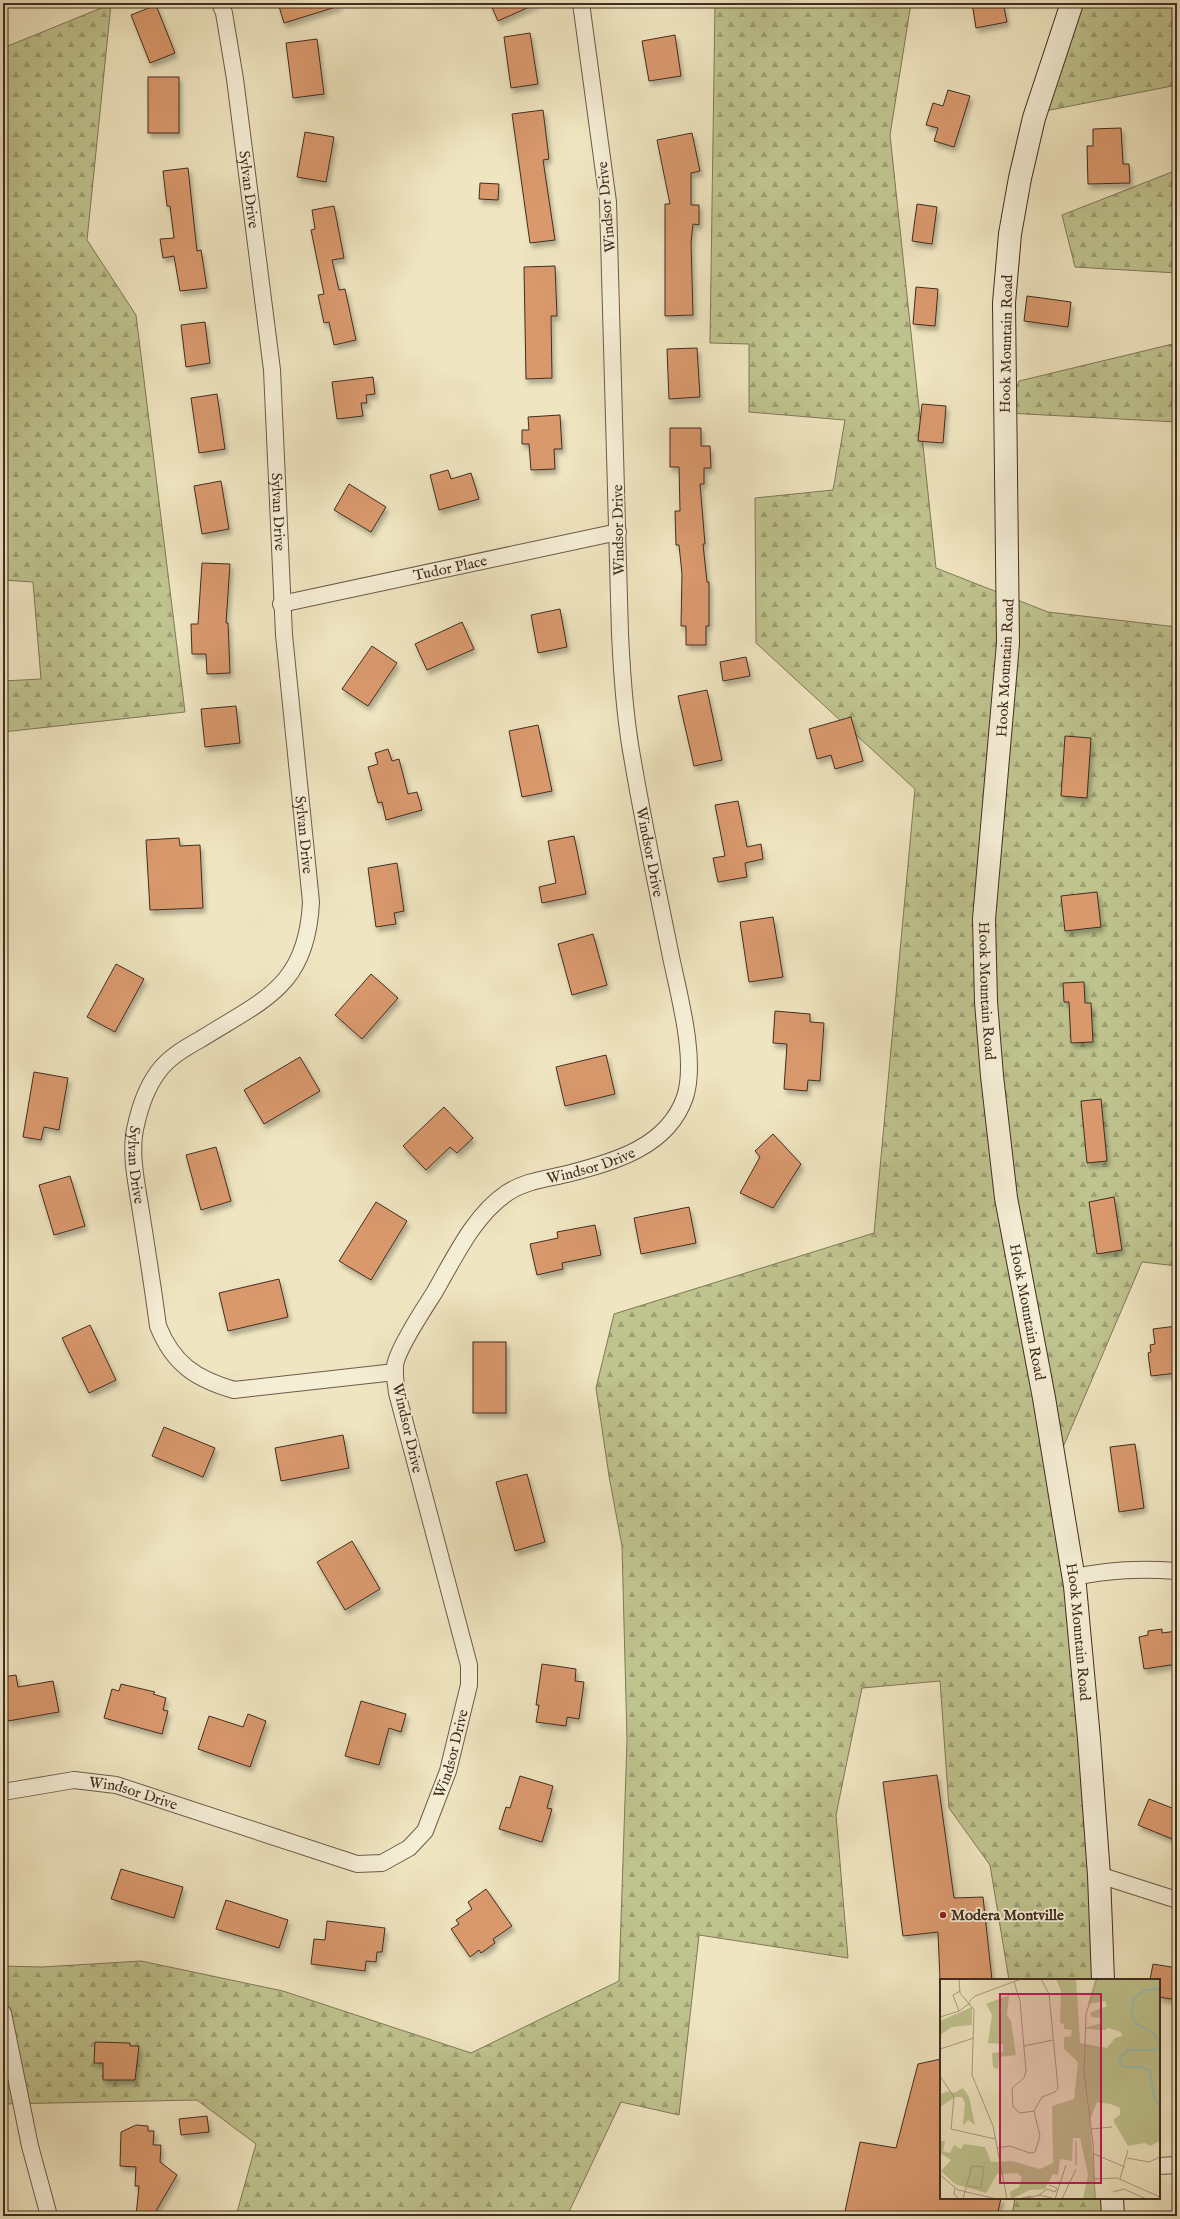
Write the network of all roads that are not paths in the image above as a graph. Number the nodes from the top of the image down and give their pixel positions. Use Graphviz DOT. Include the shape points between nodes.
graph roads {
  1 [pos="220,3"];
  2 [pos="581,3"];
  3 [pos="1072,3"];
  4 [pos="618,532"];
  5 [pos="282,604"];
  6 [pos="396,1372"];
  7 [pos="1177,1571"];
  8 [pos="1073,1577"];
  9 [pos="3,1792"];
  10 [pos="1099,1875"];
  11 [pos="1177,1900"];
  12 [pos="1103,1979"];
  13 [pos="3,2013"];
  14 [pos="1177,2165"];
  15 [pos="1160,2166"];
  16 [pos="1112,2199"];
  17 [pos="49,2216"];
  18 [pos="1113,2216"];
  1 -- 5 [label="street, Sylvan Drive" via="235,79 272,370"];
  2 -- 4 [label="street, Windsor Drive" via="608,202"];
  3 -- 8 [label="street, Hook Mountain Road" via="1034,118 1010,234 1004,303 1008,643 984,919 986,1002 1006,1198 1044,1398"];
  4 -- 5 [label="street, Tudor Place"];
  4 -- 6 [label="street, Windsor Drive" via="624,698 632,761 683,1019 689,1067 685,1096 672,1123 656,1140 644,1148 569,1173 530,1181 507,1193 489,1209 469,1236 414,1325 395,1364"];
  5 -- 6 [label="street, Sylvan Drive" via="311,902 310,926 298,960 286,980 269,997 176,1054 158,1071 145,1096 136,1125 136,1172 158,1326 168,1347 192,1373 213,1384 234,1390"];
  6 -- 9 [label="street, Windsor Drive" via="397,1393 469,1665 469,1685 448,1770 425,1831 409,1848 382,1863 357,1864 116,1785 74,1780"];
  7 -- 8 [label="street" via="1143,1568"];
  8 -- 10 [label="street, Hook Mountain Road"];
  10 -- 11 [label="street"];
  10 -- 12 [label="street, Hook Mountain Road"];
  13 -- 17 [label="street" via="30,2146"];
  14 -- 15 [label="street"];
  16 -- 18 [label="street"];
}
